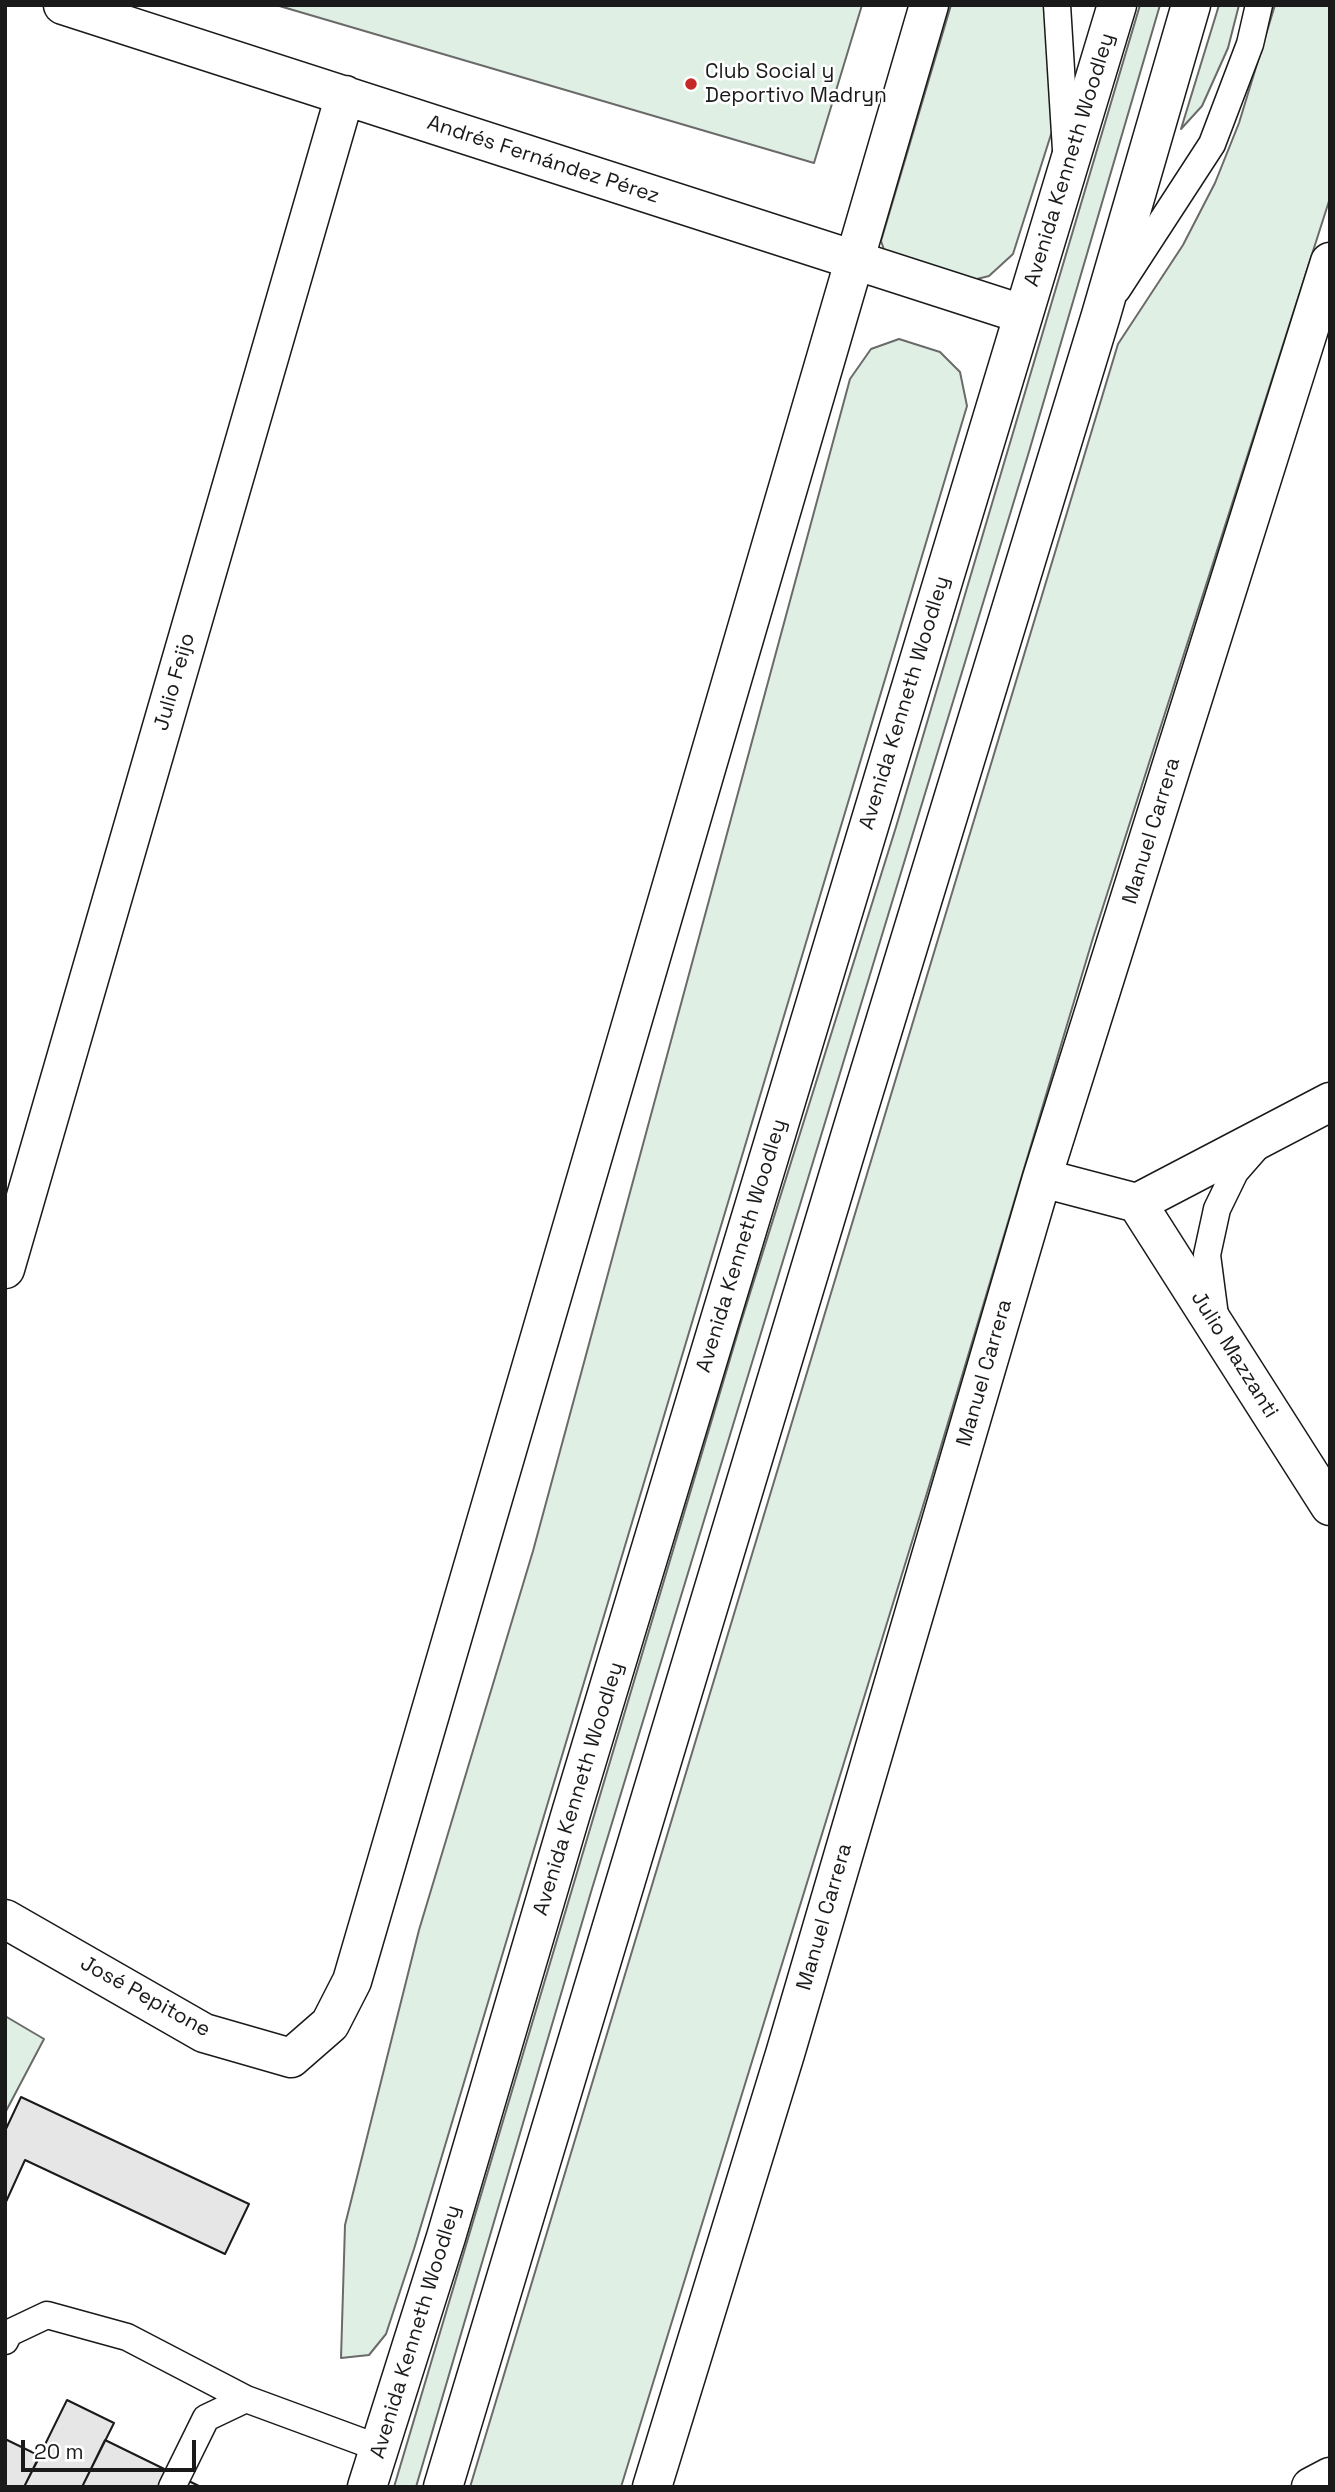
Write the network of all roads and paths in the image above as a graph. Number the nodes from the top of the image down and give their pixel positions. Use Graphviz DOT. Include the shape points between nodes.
graph roads {
  1 [pos="63,5"];
  2 [pos="929,5"];
  3 [pos="1058,5"];
  4 [pos="1117,5"];
  5 [pos="1191,5"];
  6 [pos="1259,5"];
  7 [pos="345,95"];
  8 [pos="1068,170"];
  9 [pos="855,262"];
  10 [pos="1330,262"];
  11 [pos="1022,314"];
  12 [pos="1101,315"];
  13 [pos="1330,1102"];
  14 [pos="1266,1136"];
  15 [pos="1042,1178"];
  16 [pos="1138,1203"];
  17 [pos="5,1269"];
  18 [pos="1217,1328"];
  19 [pos="1330,1506"];
  20 [pos="5,1919"];
  21 [pos="5,2341"];
  22 [pos="246,2399"];
  23 [pos="379,2448"];
  24 [pos="1330,2477"];
  25 [pos="173,2487"];
  26 [pos="367,2487"];
  27 [pos="443,2487"];
  28 [pos="652,2487"];
  29 [pos="1311,2487"];
  1 -- 7 [label="street, Andrés Fernández Pérez"];
  2 -- 9 [label="street"];
  3 -- 8 [label="lane"];
  4 -- 8 [label="street, Avenida Kenneth Woodley"];
  5 -- 12 [label="street"];
  6 -- 12 [label="lane" via="1250,44 1212,144"];
  7 -- 9 [label="street, Andrés Fernández Pérez"];
  7 -- 17 [label="street, Julio Feijo"];
  8 -- 11 [label="street, Avenida Kenneth Woodley"];
  9 -- 11 [label="street, Andrés Fernández Pérez"];
  9 -- 20 [label="street, José Pepitone" via="352,1981 330,2024 291,2058 204,2033"];
  10 -- 15 [label="street, Manuel Carrera"];
  11 -- 23 [label="street, Avenida Kenneth Woodley"];
  12 -- 27 [label="street"];
  13 -- 14 [label="street"];
  14 -- 16 [label="street"];
  14 -- 18 [label="lane" via="1235,1172 1217,1209 1207,1255"];
  15 -- 16 [label="street"];
  15 -- 28 [label="street, Manuel Carrera" via="785,2054"];
  16 -- 18 [label="street, Julio Mazzanti"];
  18 -- 19 [label="street, Julio Mazzanti"];
  21 -- 22 [label="lane" via="9,2333 47,2315 127,2337"];
  22 -- 23 [label="lane"];
  22 -- 25 [label="lane" via="206,2418"];
  23 -- 26 [label="street, Avenida Kenneth Woodley"];
  24 -- 29 [label="street"];
}
